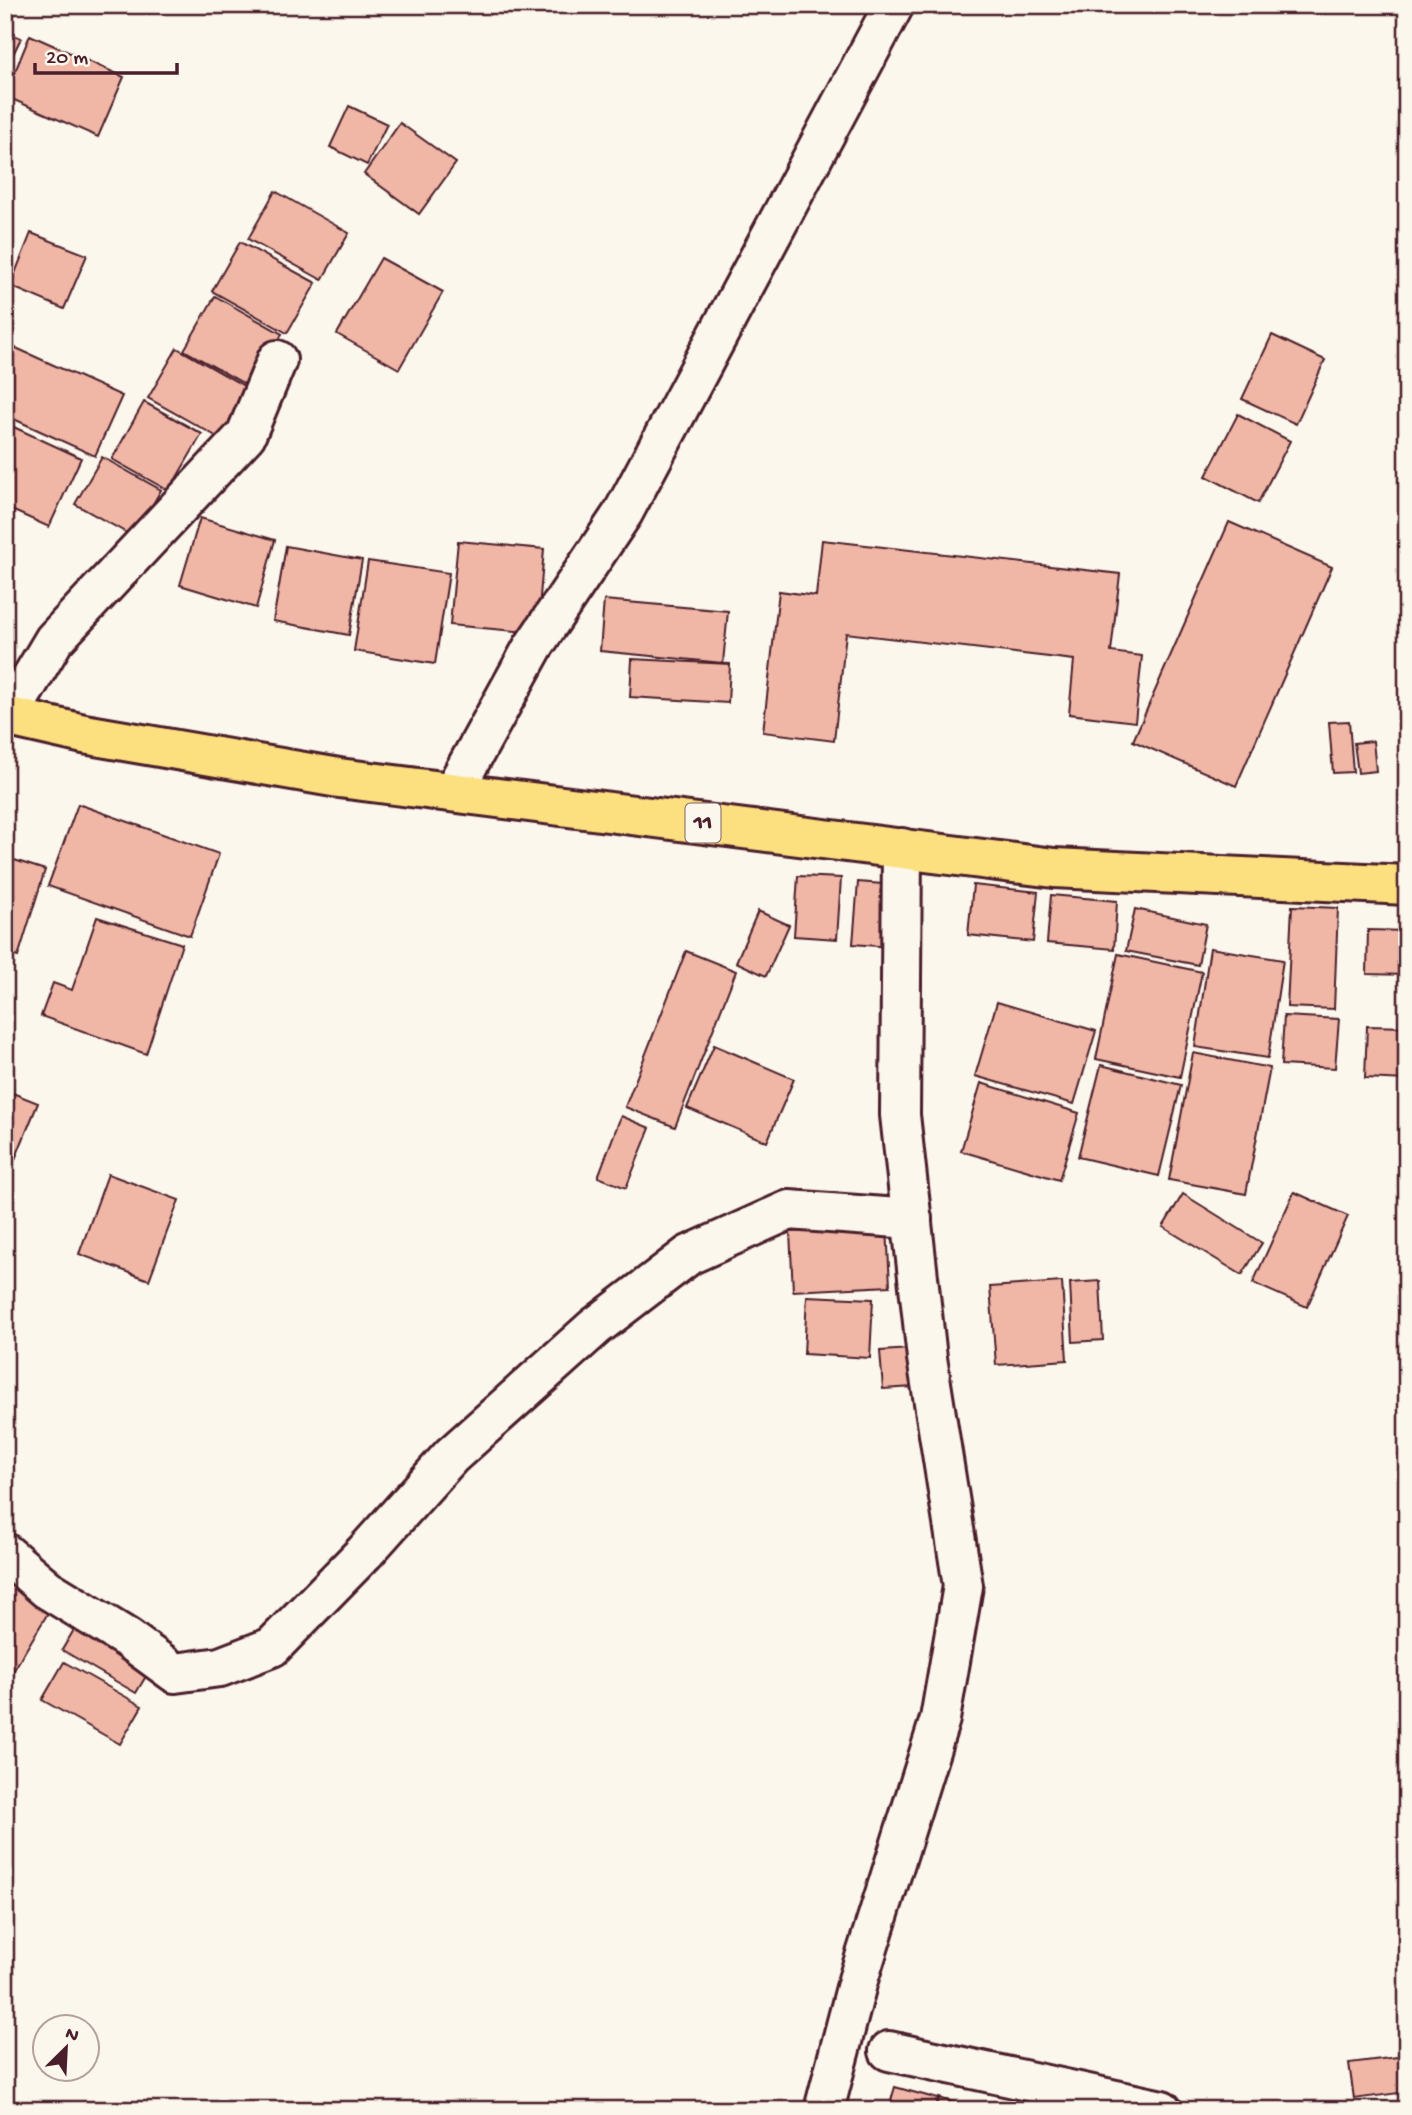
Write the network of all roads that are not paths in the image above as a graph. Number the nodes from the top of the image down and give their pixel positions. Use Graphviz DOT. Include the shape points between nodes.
graph roads {
  1 [pos="894,5"];
  2 [pos="277,360"];
  3 [pos="7,716"];
  4 [pos="453,792"];
  5 [pos="902,848"];
  6 [pos="1407,885"];
  7 [pos="912,1219"];
  8 [pos="5,1553"];
  9 [pos="889,2051"];
  10 [pos="824,2110"];
  11 [pos="1162,2110"];
  1 -- 4 [label="street" via="623,513 533,647"];
  2 -- 3 [label="street" via="246,435 54,640"];
  3 -- 4 [label="highway, 11" via="84,734 339,778"];
  4 -- 5 [label="highway, 11"];
  5 -- 6 [label="highway, 11" via="1054,868"];
  5 -- 7 [label="street" via="900,1115"];
  7 -- 8 [label="street" via="789,1210 689,1255 595,1327 451,1456 272,1647 220,1667 175,1674 47,1589"];
  7 -- 10 [label="street" via="927,1358 963,1586 940,1719 858,1980"];
  9 -- 11 [label="street"];
}
